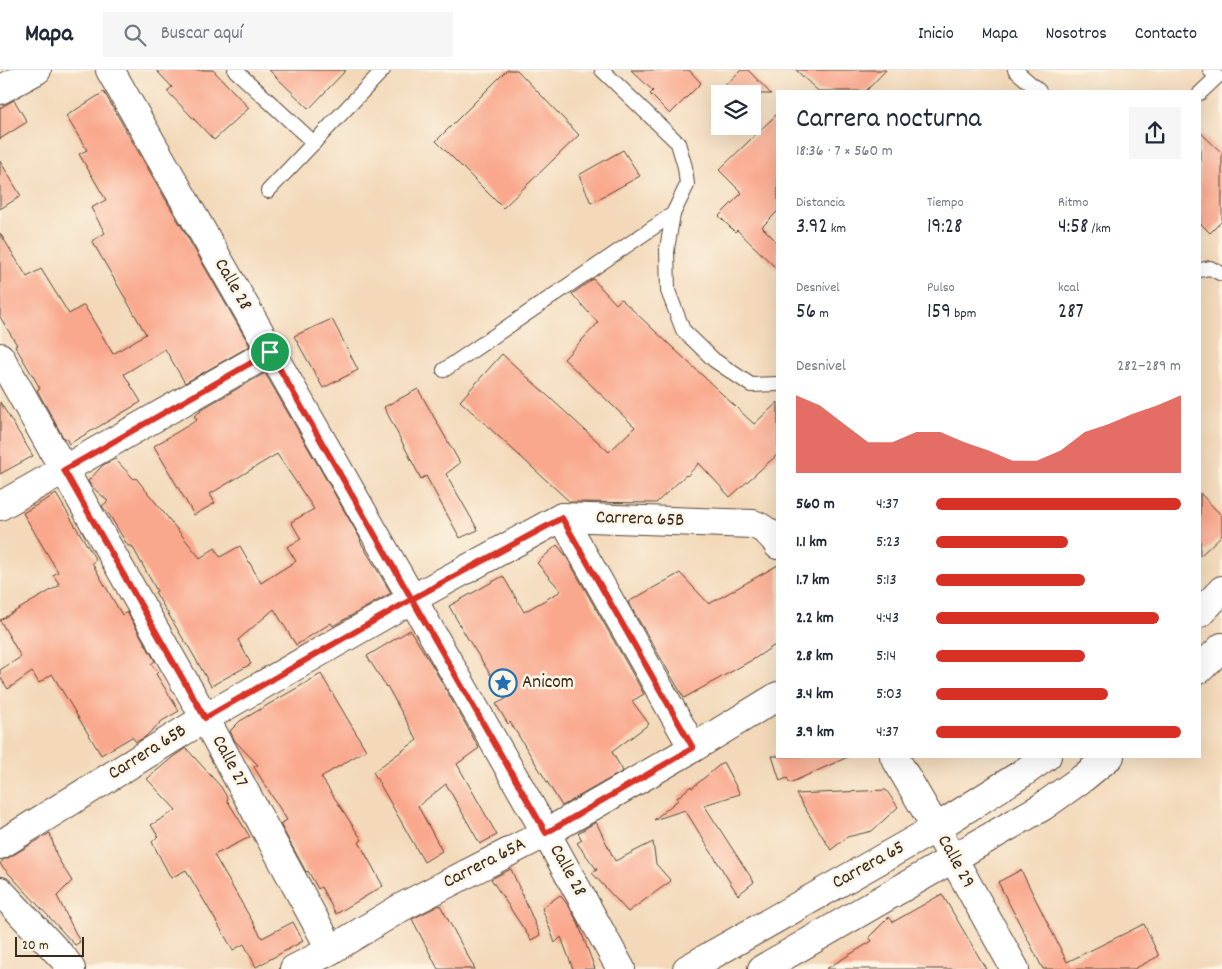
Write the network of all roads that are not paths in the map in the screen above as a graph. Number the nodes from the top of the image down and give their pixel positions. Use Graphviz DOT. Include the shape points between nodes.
graph roads {
  1 [pos="37,70"];
  2 [pos="110,70"];
  3 [pos="235,70"];
  4 [pos="383,70"];
  5 [pos="602,70"];
  6 [pos="1015,70"];
  7 [pos="1210,70"];
  8 [pos="0,90"];
  9 [pos="1038,90"];
  10 [pos="1201,92"];
  11 [pos="314,143"];
  12 [pos="268,191"];
  13 [pos="673,214"];
  14 [pos="1201,270"];
  15 [pos="1222,274"];
  16 [pos="270,352"];
  17 [pos="0,357"];
  18 [pos="444,370"];
  19 [pos="776,384"];
  20 [pos="64,470"];
  21 [pos="0,506"];
  22 [pos="562,518"];
  23 [pos="773,538"];
  24 [pos="1222,590"];
  25 [pos="412,599"];
  26 [pos="1201,612"];
  27 [pos="1222,647"];
  28 [pos="1201,668"];
  29 [pos="776,697"];
  30 [pos="205,718"];
  31 [pos="693,748"];
  32 [pos="895,758"];
  33 [pos="1044,758"];
  34 [pos="1108,758"];
  35 [pos="936,828"];
  36 [pos="546,833"];
  37 [pos="0,845"];
  38 [pos="953,858"];
  39 [pos="0,891"];
  40 [pos="331,950"];
  41 [pos="71,969"];
  42 [pos="294,969"];
  43 [pos="621,969"];
  44 [pos="687,969"];
  45 [pos="762,969"];
  46 [pos="1015,969"];
  1 -- 8 [label="street"];
  2 -- 16 [label="street, Calle 28"];
  3 -- 11 [label="lane"];
  4 -- 11 [label="lane"];
  5 -- 13 [label="lane" via="678,143 687,185"];
  6 -- 9 [label="lane"];
  7 -- 10 [label="lane" via="1217,77"];
  11 -- 12 [label="lane"];
  13 -- 18 [label="lane"];
  13 -- 19 [label="lane" via="667,249 668,291 683,330 714,360 751,384"];
  14 -- 15 [label="lane" via="1210,268"];
  16 -- 20 [label="street"];
  16 -- 25 [label="street, Calle 28"];
  17 -- 20 [label="street, Calle 27"];
  20 -- 21 [label="street"];
  20 -- 30 [label="street, Calle 27"];
  22 -- 23 [label="street, Carrera 65B" via="752,524"];
  22 -- 25 [label="street, Carrera 65B"];
  22 -- 31 [label="street"];
  24 -- 26 [label="street"];
  25 -- 30 [label="street, Carrera 65B"];
  25 -- 36 [label="street, Calle 28"];
  27 -- 28 [label="street"];
  29 -- 31 [label="street, Carrera 65A"];
  30 -- 37 [label="street, Carrera 65B"];
  30 -- 40 [label="street, Calle 27"];
  31 -- 36 [label="street, Carrera 65A"];
  32 -- 35 [label="street, Calle 29"];
  33 -- 35 [label="street, Carrera 65"];
  34 -- 38 [label="street, Carrera 65" via="1042,807"];
  35 -- 38 [label="street, Calle 29"];
  35 -- 44 [label="street, Carrera 65"];
  36 -- 40 [label="street, Carrera 65A" via="402,907"];
  36 -- 43 [label="street, Calle 28"];
  38 -- 45 [label="street, Carrera 65"];
  38 -- 46 [label="street, Calle 29"];
  39 -- 41 [label="street"];
  40 -- 42 [label="street, Carrera 65A"];
}
